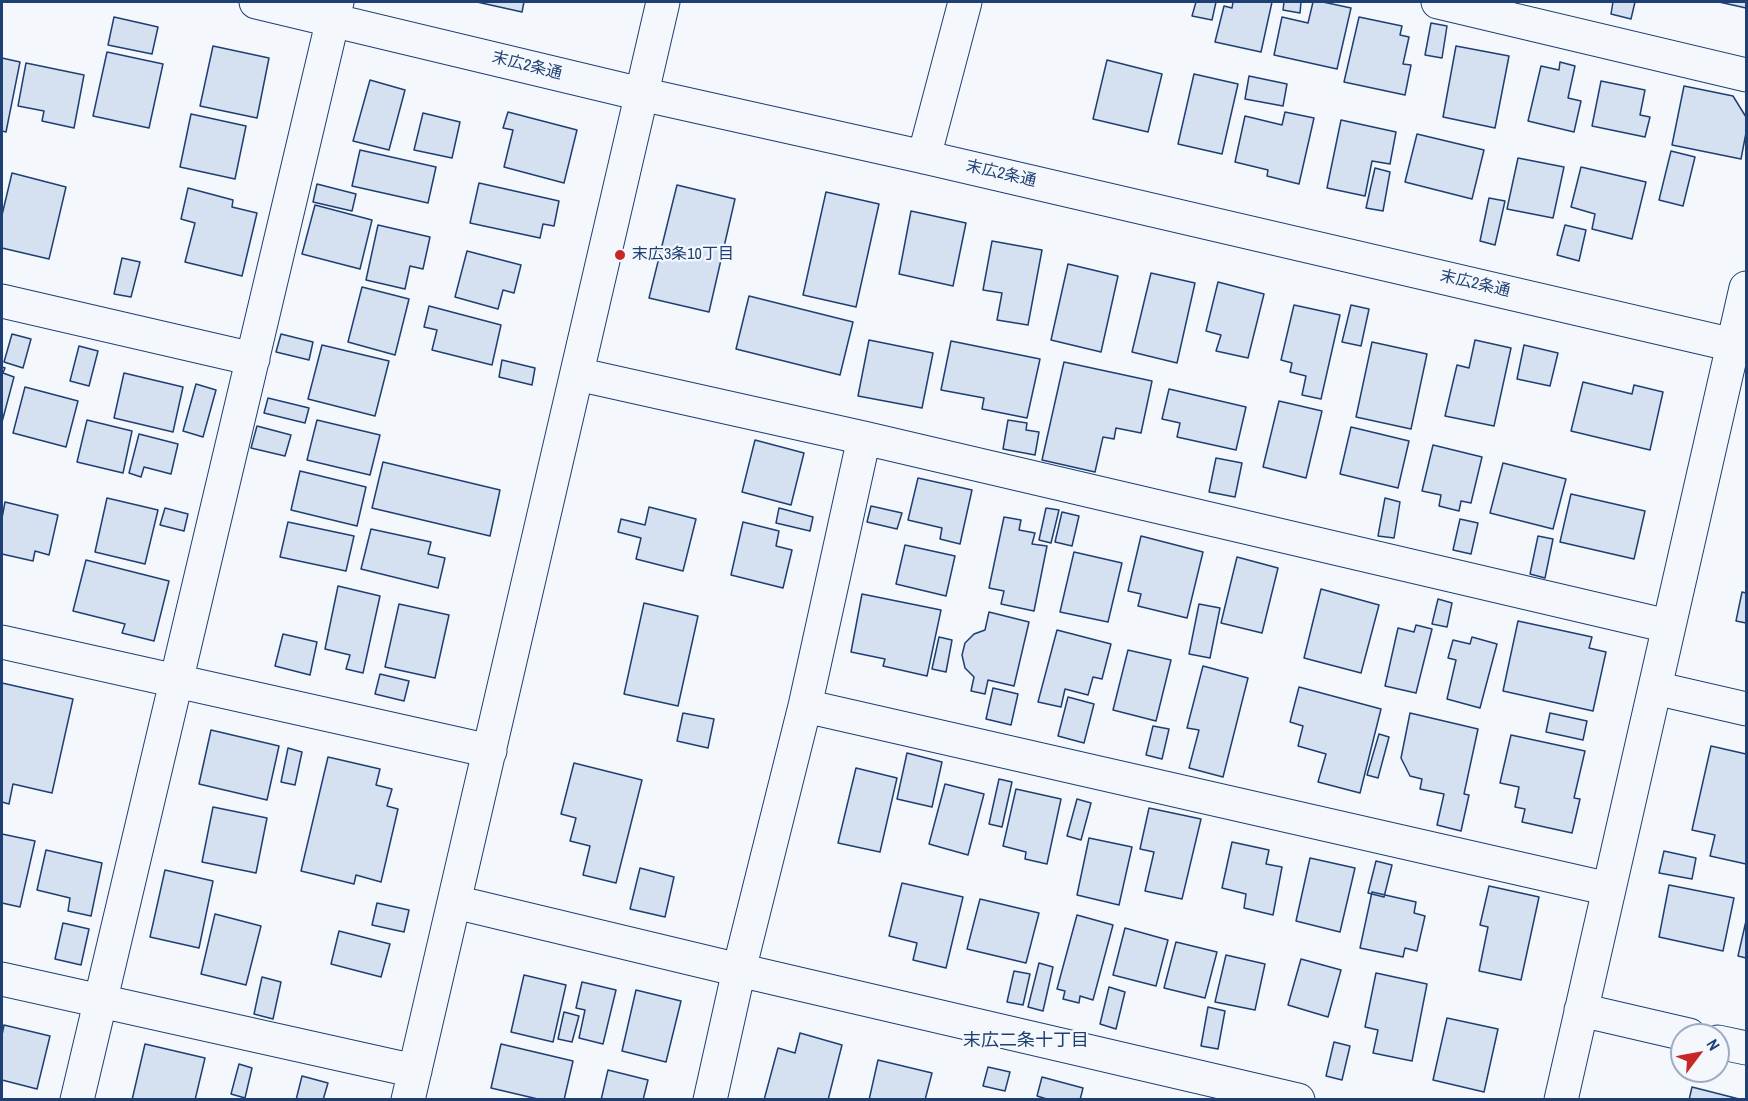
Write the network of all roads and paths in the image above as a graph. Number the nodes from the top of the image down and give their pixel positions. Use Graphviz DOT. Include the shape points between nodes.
graph roads {
  1 [pos="256,2"];
  2 [pos="663,2"];
  3 [pos="965,2"];
  4 [pos="1438,2"];
  5 [pos="335,10"];
  6 [pos="1746,75"];
  7 [pos="641,94"];
  8 [pos="924,157"];
  9 [pos="1746,288"];
  10 [pos="2,301"];
  11 [pos="1740,346"];
  12 [pos="254,359"];
  13 [pos="577,374"];
  14 [pos="864,438"];
  15 [pos="1668,626"];
  16 [pos="2,642"];
  17 [pos="176,681"];
  18 [pos="1656,688"];
  19 [pos="805,706"];
  20 [pos="1746,709"];
  21 [pos="490,751"];
  22 [pos="1609,889"];
  23 [pos="455,902"];
  24 [pos="738,970"];
  25 [pos="2,978"];
  26 [pos="99,1001"];
  27 [pos="1581,1010"];
  28 [pos="1670,1031"];
  29 [pos="1730,1045"];
  30 [pos="1746,1048"];
  31 [pos="412,1085"];
  32 [pos="76,1100"];
  33 [pos="710,1100"];
  34 [pos="1298,1100"];
  35 [pos="1561,1100"];
  1 -- 5 [label="street, 末広2条通"];
  2 -- 7 [label="street"];
  3 -- 8 [label="street"];
  4 -- 6 [label="street"];
  5 -- 7 [label="street, 末広2条通"];
  5 -- 12 [label="street"];
  7 -- 8 [label="street, 末広2条通"];
  7 -- 13 [label="street"];
  8 -- 11 [label="street, 末広2条通"];
  9 -- 11 [label="street"];
  10 -- 12 [label="street"];
  11 -- 15 [label="street"];
  12 -- 17 [label="street"];
  13 -- 14 [label="street"];
  13 -- 21 [label="street"];
  14 -- 15 [label="street"];
  14 -- 19 [label="street"];
  15 -- 18 [label="street"];
  16 -- 17 [label="street"];
  17 -- 21 [label="street"];
  17 -- 26 [label="street"];
  18 -- 20 [label="street"];
  18 -- 22 [label="street"];
  19 -- 22 [label="street"];
  19 -- 24 [label="street"];
  21 -- 23 [label="street"];
  22 -- 27 [label="street"];
  23 -- 24 [label="street"];
  23 -- 31 [label="street"];
  24 -- 33 [label="street"];
  24 -- 34 [label="street"];
  25 -- 26 [label="street"];
  26 -- 31 [label="street"];
  26 -- 32 [label="street"];
  27 -- 28 [label="street"];
  27 -- 35 [label="street"];
  29 -- 30 [label="street"];
}
